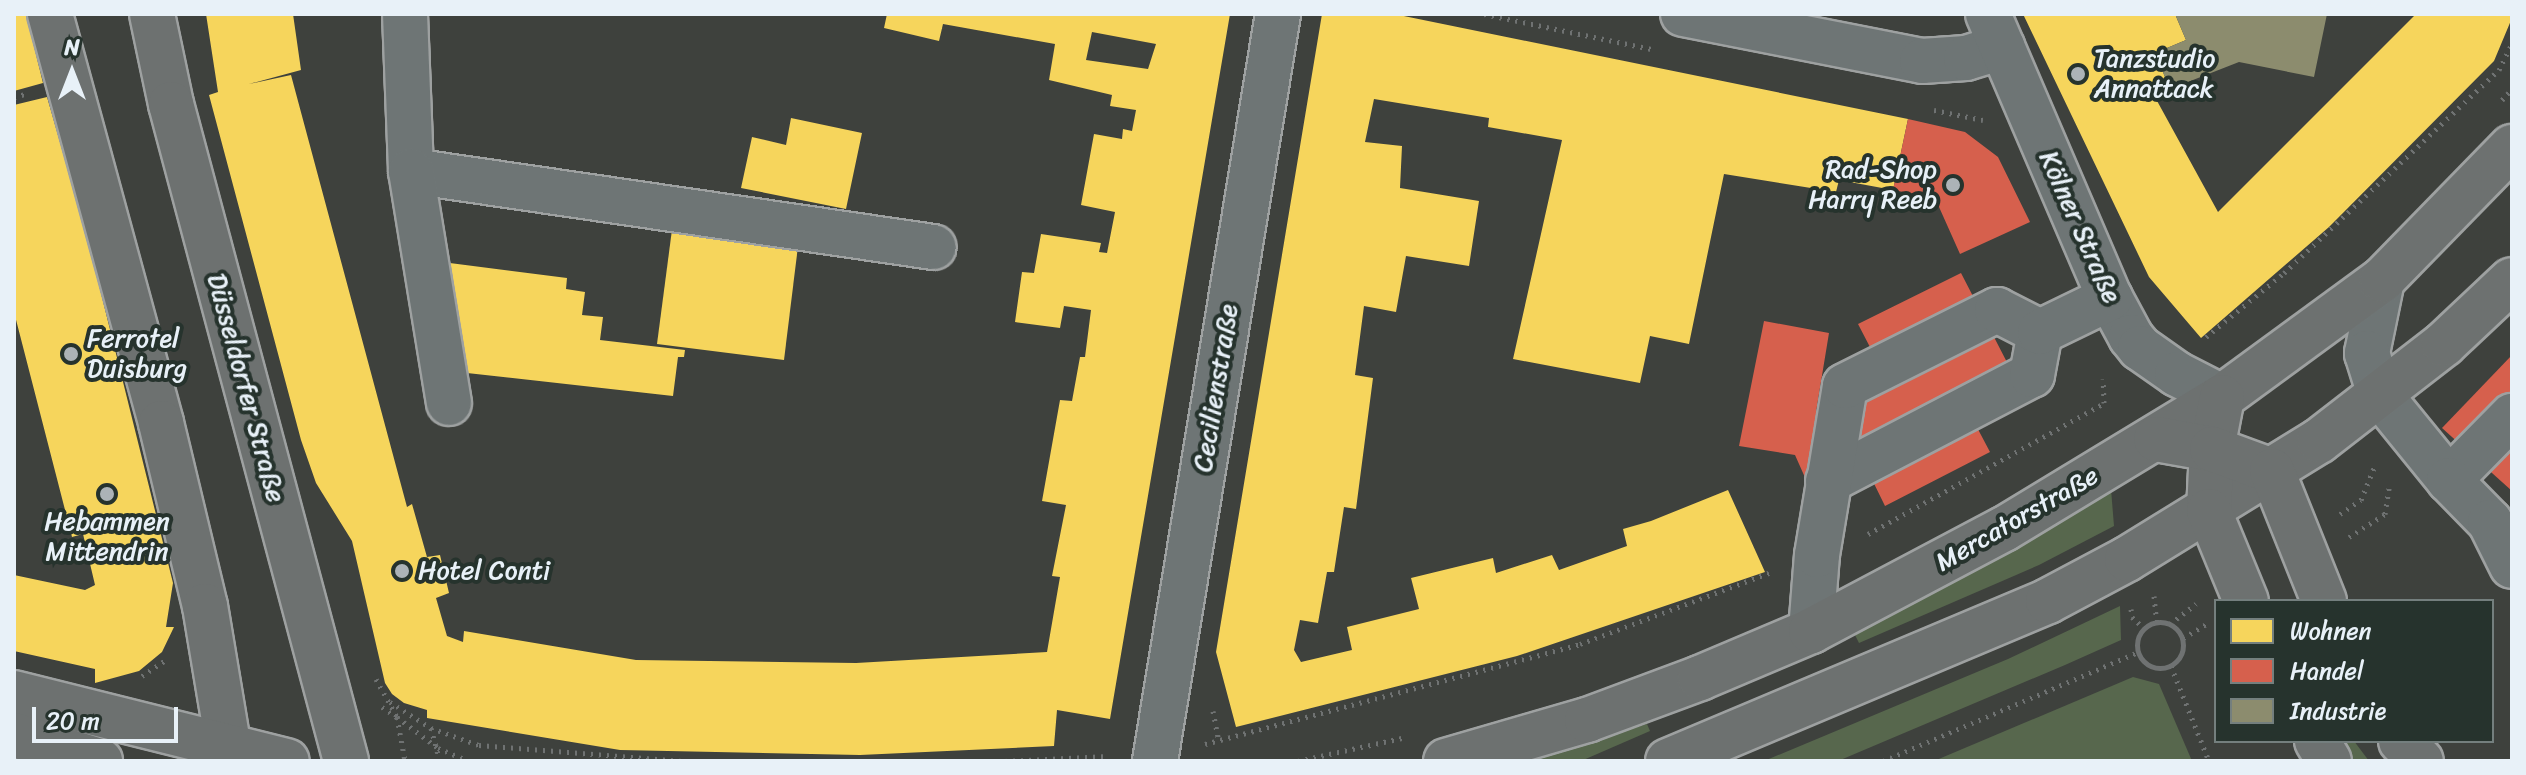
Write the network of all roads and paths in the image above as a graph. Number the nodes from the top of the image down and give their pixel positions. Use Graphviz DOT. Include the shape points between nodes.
graph roads {
  1 [pos="50,14"];
  2 [pos="152,14"];
  3 [pos="405,14"];
  4 [pos="1278,14"];
  5 [pos="1683,14"];
  6 [pos="1995,30"];
  7 [pos="2512,42"];
  8 [pos="2499,70"];
  9 [pos="2512,147"];
  10 [pos="411,171"];
  11 [pos="933,247"];
  12 [pos="2382,280"];
  13 [pos="2512,280"];
  14 [pos="2110,298"];
  15 [pos="2040,332"];
  16 [pos="2380,395"];
  17 [pos="2222,397"];
  18 [pos="449,403"];
  19 [pos="2512,416"];
  20 [pos="2156,439"];
  21 [pos="2212,449"];
  22 [pos="2272,471"];
  23 [pos="2449,480"];
  24 [pos="1828,481"];
  25 [pos="2501,510"];
  26 [pos="2209,511"];
  27 [pos="2512,566"];
  28 [pos="2245,599"];
  29 [pos="2323,599"];
  30 [pos="2214,620"];
  31 [pos="1811,631"];
  32 [pos="2183,638"];
  33 [pos="2138,652"];
  34 [pos="2171,666"];
  35 [pos="14,693"];
  36 [pos="387,700"];
  37 [pos="397,717"];
  38 [pos="431,728"];
  39 [pos="14,735"];
  40 [pos="2318,743"];
  41 [pos="2403,743"];
  42 [pos="438,748"];
  43 [pos="229,753"];
  44 [pos="1156,757"];
  45 [pos="100,761"];
  46 [pos="287,761"];
  47 [pos="346,761"];
  48 [pos="440,761"];
  49 [pos="468,761"];
  50 [pos="682,761"];
  51 [pos="1005,761"];
  52 [pos="1446,761"];
  53 [pos="1668,761"];
  54 [pos="1883,761"];
  55 [pos="2209,761"];
  56 [pos="2329,761"];
  57 [pos="2421,761"];
  1 -- 43 [label="main road" via="168,451 205,606"];
  2 -- 47 [label="main road, Düsseldorfer Straße" via="171,104"];
  3 -- 10 [label="street"];
  4 -- 44 [label="street, Cecilienstraße"];
  5 -- 6 [label="street" via="1922,61 1966,58"];
  6 -- 14 [label="street, Kölner Straße"];
  7 -- 8 [label="path"];
  9 -- 12 [label="main road, Mercatorstraße"];
  10 -- 11 [label="street"];
  10 -- 18 [label="street"];
  12 -- 16 [label="street" via="2367,353"];
  12 -- 17 [label="main road, Mercatorstraße"];
  13 -- 16 [label="main road"];
  14 -- 15 [label="street"];
  14 -- 17 [label="street, Kölner Straße" via="2140,348"];
  15 -- 24 [label="street" via="2032,375"];
  15 -- 24 [label="street" via="1997,310 1845,386"];
  16 -- 22 [label="main road"];
  16 -- 23 [label="street"];
  17 -- 20 [label="main road, Mercatorstraße"];
  17 -- 21 [label="main road"];
  19 -- 23 [label="street"];
  20 -- 21 [label="main road"];
  20 -- 31 [label="main road, Mercatorstraße" via="2004,529"];
  21 -- 22 [label="main road"];
  21 -- 26 [label="main road"];
  22 -- 26 [label="main road"];
  22 -- 29 [label="main road"];
  23 -- 25 [label="street"];
  24 -- 31 [label="street"];
  25 -- 27 [label="street"];
  26 -- 28 [label="main road"];
  26 -- 53 [label="main road" via="2048,601"];
  30 -- 32 [label="path"];
  31 -- 52 [label="main road, Mercatorstraße" via="1587,720"];
  32 -- 33 [label="path" via="2170,624 2150,624 2138,639"];
  32 -- 34 [label="path" via="2181,657"];
  33 -- 34 [label="path" via="2151,667"];
  33 -- 54 [label="path"];
  34 -- 55 [label="path"];
  35 -- 43 [label="main road"];
  36 -- 38 [label="path"];
  37 -- 42 [label="path"];
  38 -- 42 [label="path"];
  38 -- 50 [label="path" via="479,745"];
  39 -- 45 [label="main road"];
  40 -- 56 [label="main road"];
  41 -- 57 [label="main road"];
  42 -- 48 [label="path"];
  42 -- 49 [label="path"];
  43 -- 46 [label="main road"];
  44 -- 51 [label="path"];
}
